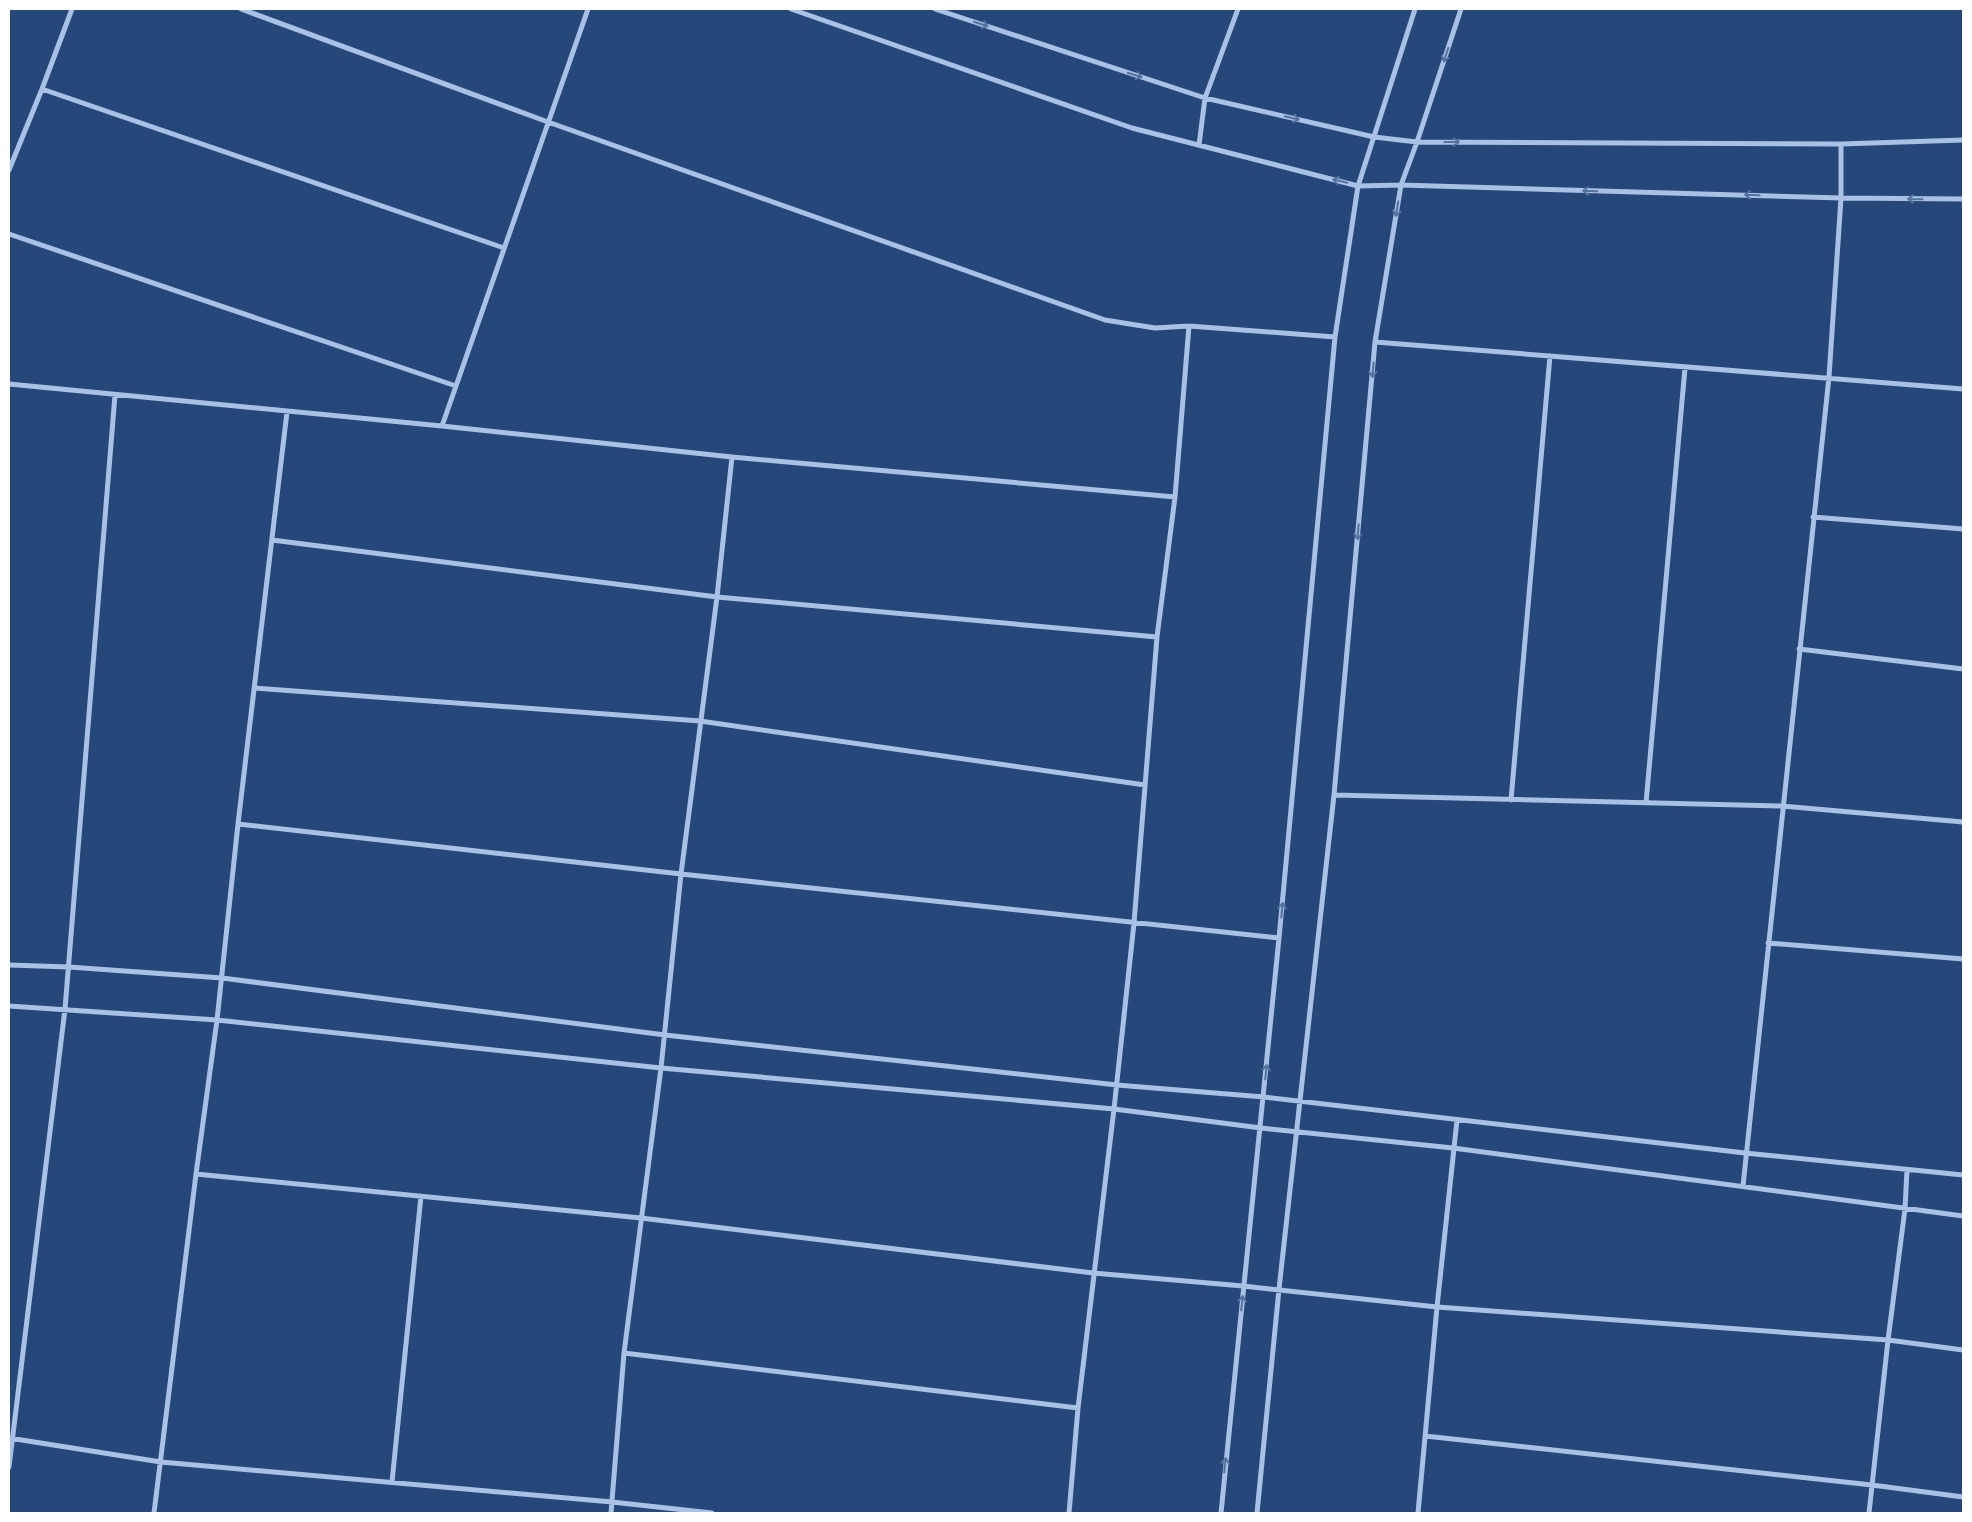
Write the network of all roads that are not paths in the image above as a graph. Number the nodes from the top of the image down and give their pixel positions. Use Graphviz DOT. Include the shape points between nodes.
graph roads {
  1 [pos="72,9"];
  2 [pos="241,9"];
  3 [pos="588,9"];
  4 [pos="791,9"];
  5 [pos="935,9"];
  6 [pos="1238,9"];
  7 [pos="1415,9"];
  8 [pos="1461,9"];
  9 [pos="42,90"];
  10 [pos="1205,98"];
  11 [pos="548,122"];
  12 [pos="1374,137"];
  13 [pos="1963,140"];
  14 [pos="1417,142"];
  15 [pos="1841,144"];
  16 [pos="1199,146"];
  17 [pos="9,170"];
  18 [pos="1401,185"];
  19 [pos="1358,186"];
  20 [pos="1841,198"];
  21 [pos="1963,199"];
  22 [pos="9,234"];
  23 [pos="504,248"];
  24 [pos="1189,326"];
  25 [pos="1334,337"];
  26 [pos="1375,342"];
  27 [pos="1550,356"];
  28 [pos="1685,368"];
  29 [pos="1829,377"];
  30 [pos="9,384"];
  31 [pos="456,386"];
  32 [pos="1963,388"];
  33 [pos="116,396"];
  34 [pos="286,412"];
  35 [pos="442,426"];
  36 [pos="732,457"];
  37 [pos="1175,497"];
  38 [pos="1813,517"];
  39 [pos="1963,530"];
  40 [pos="272,540"];
  41 [pos="717,597"];
  42 [pos="1157,637"];
  43 [pos="1799,649"];
  44 [pos="1963,669"];
  45 [pos="254,688"];
  46 [pos="700,721"];
  47 [pos="1145,784"];
  48 [pos="1334,795"];
  49 [pos="1511,800"];
  50 [pos="1646,803"];
  51 [pos="1782,806"];
  52 [pos="1963,822"];
  53 [pos="238,824"];
  54 [pos="680,874"];
  55 [pos="1134,923"];
  56 [pos="1280,938"];
  57 [pos="1768,943"];
  58 [pos="1963,958"];
  59 [pos="9,965"];
  60 [pos="69,967"];
  61 [pos="222,978"];
  62 [pos="9,1006"];
  63 [pos="65,1009"];
  64 [pos="218,1020"];
  65 [pos="665,1035"];
  66 [pos="661,1068"];
  67 [pos="1117,1085"];
  68 [pos="1264,1097"];
  69 [pos="1301,1103"];
  70 [pos="1114,1109"];
  71 [pos="1457,1120"];
  72 [pos="1260,1128"];
  73 [pos="1297,1132"];
  74 [pos="1453,1148"];
  75 [pos="1745,1153"];
  76 [pos="1908,1170"];
  77 [pos="196,1174"];
  78 [pos="1963,1175"];
  79 [pos="1743,1186"];
  80 [pos="421,1196"];
  81 [pos="1906,1209"];
  82 [pos="1963,1216"];
  83 [pos="641,1218"];
  84 [pos="1094,1273"];
  85 [pos="1243,1286"];
  86 [pos="1279,1289"];
  87 [pos="1437,1307"];
  88 [pos="1888,1340"];
  89 [pos="1963,1350"];
  90 [pos="624,1353"];
  91 [pos="1078,1408"];
  92 [pos="1425,1436"];
  93 [pos="11,1438"];
  94 [pos="161,1462"];
  95 [pos="9,1467"];
  96 [pos="392,1482"];
  97 [pos="1872,1485"];
  98 [pos="1963,1497"];
  99 [pos="612,1502"];
  100 [pos="154,1513"];
  101 [pos="611,1513"];
  102 [pos="712,1513"];
  103 [pos="1068,1513"];
  104 [pos="1221,1513"];
  105 [pos="1257,1513"];
  106 [pos="1418,1513"];
  107 [pos="1870,1513"];
  1 -- 9 [label="street"];
  2 -- 11 [label="street"];
  3 -- 11 [label="street"];
  4 -- 16 [label="street" via="1132,128"];
  5 -- 10 [label="street, one-way"];
  6 -- 10 [label="street"];
  7 -- 12 [label="street"];
  8 -- 14 [label="street, one-way"];
  9 -- 17 [label="street"];
  9 -- 23 [label="street"];
  10 -- 12 [label="street, one-way"];
  10 -- 16 [label="street"];
  11 -- 23 [label="street"];
  11 -- 24 [label="street" via="1105,320 1155,328"];
  12 -- 14 [label="street"];
  12 -- 19 [label="street"];
  13 -- 15 [label="street"];
  14 -- 15 [label="street, one-way"];
  14 -- 18 [label="street"];
  15 -- 20 [label="street"];
  19 -- 16 [label="street, one-way"];
  18 -- 19 [label="street"];
  20 -- 18 [label="street, one-way"];
  18 -- 26 [label="street, one-way"];
  19 -- 25 [label="street"];
  21 -- 20 [label="street, one-way"];
  20 -- 29 [label="street"];
  22 -- 31 [label="street"];
  23 -- 31 [label="street"];
  24 -- 25 [label="street"];
  24 -- 37 [label="street"];
  56 -- 25 [label="street, one-way"];
  26 -- 27 [label="street"];
  26 -- 48 [label="street, one-way"];
  27 -- 28 [label="street"];
  27 -- 49 [label="street"];
  28 -- 29 [label="street"];
  28 -- 50 [label="street"];
  29 -- 32 [label="street"];
  29 -- 38 [label="street"];
  30 -- 33 [label="street"];
  31 -- 35 [label="street"];
  33 -- 34 [label="street"];
  33 -- 60 [label="street"];
  34 -- 35 [label="street"];
  34 -- 40 [label="street"];
  35 -- 36 [label="street"];
  36 -- 37 [label="street"];
  36 -- 41 [label="street"];
  37 -- 42 [label="street"];
  38 -- 39 [label="street"];
  38 -- 43 [label="street"];
  40 -- 41 [label="street"];
  40 -- 45 [label="street"];
  41 -- 42 [label="street"];
  41 -- 46 [label="street"];
  42 -- 47 [label="street"];
  43 -- 44 [label="street"];
  43 -- 51 [label="street"];
  45 -- 46 [label="street"];
  45 -- 53 [label="street"];
  46 -- 47 [label="street"];
  46 -- 54 [label="street"];
  47 -- 55 [label="street"];
  48 -- 49 [label="street"];
  48 -- 69 [label="street"];
  49 -- 50 [label="street"];
  50 -- 51 [label="street"];
  51 -- 52 [label="street"];
  51 -- 57 [label="street"];
  53 -- 54 [label="street"];
  53 -- 61 [label="street"];
  54 -- 55 [label="street"];
  54 -- 65 [label="street"];
  55 -- 56 [label="street"];
  55 -- 67 [label="street"];
  68 -- 56 [label="street, one-way"];
  57 -- 58 [label="street"];
  57 -- 75 [label="street"];
  59 -- 60 [label="street"];
  60 -- 61 [label="street"];
  60 -- 63 [label="street"];
  61 -- 64 [label="street"];
  61 -- 65 [label="street"];
  62 -- 63 [label="street"];
  63 -- 64 [label="street"];
  63 -- 93 [label="street"];
  64 -- 66 [label="street"];
  64 -- 77 [label="street"];
  65 -- 66 [label="street"];
  65 -- 67 [label="street"];
  66 -- 70 [label="street"];
  66 -- 83 [label="street"];
  67 -- 68 [label="street"];
  67 -- 70 [label="street"];
  68 -- 69 [label="street"];
  68 -- 72 [label="street"];
  69 -- 71 [label="street"];
  69 -- 73 [label="street"];
  70 -- 72 [label="street"];
  70 -- 84 [label="street"];
  71 -- 74 [label="street"];
  71 -- 75 [label="street"];
  72 -- 73 [label="street"];
  72 -- 85 [label="street"];
  73 -- 74 [label="street"];
  73 -- 86 [label="street"];
  74 -- 79 [label="street"];
  74 -- 87 [label="street"];
  75 -- 76 [label="street"];
  75 -- 79 [label="street"];
  76 -- 78 [label="street"];
  76 -- 81 [label="street"];
  77 -- 80 [label="street"];
  77 -- 94 [label="street"];
  79 -- 81 [label="street"];
  80 -- 83 [label="street"];
  80 -- 96 [label="street"];
  81 -- 82 [label="street"];
  81 -- 88 [label="street"];
  83 -- 84 [label="street"];
  83 -- 90 [label="street"];
  84 -- 85 [label="street"];
  84 -- 91 [label="street"];
  85 -- 86 [label="street"];
  104 -- 85 [label="street, one-way"];
  86 -- 87 [label="street"];
  86 -- 105 [label="street"];
  87 -- 88 [label="street"];
  87 -- 92 [label="street"];
  88 -- 89 [label="street"];
  88 -- 97 [label="street"];
  90 -- 91 [label="street"];
  90 -- 99 [label="street"];
  91 -- 103 [label="street"];
  92 -- 97 [label="street"];
  92 -- 106 [label="street"];
  93 -- 94 [label="street"];
  93 -- 95 [label="street"];
  94 -- 96 [label="street"];
  94 -- 100 [label="street"];
  96 -- 99 [label="street"];
  97 -- 98 [label="street"];
  97 -- 107 [label="street"];
  99 -- 101 [label="street"];
  99 -- 102 [label="street"];
}
